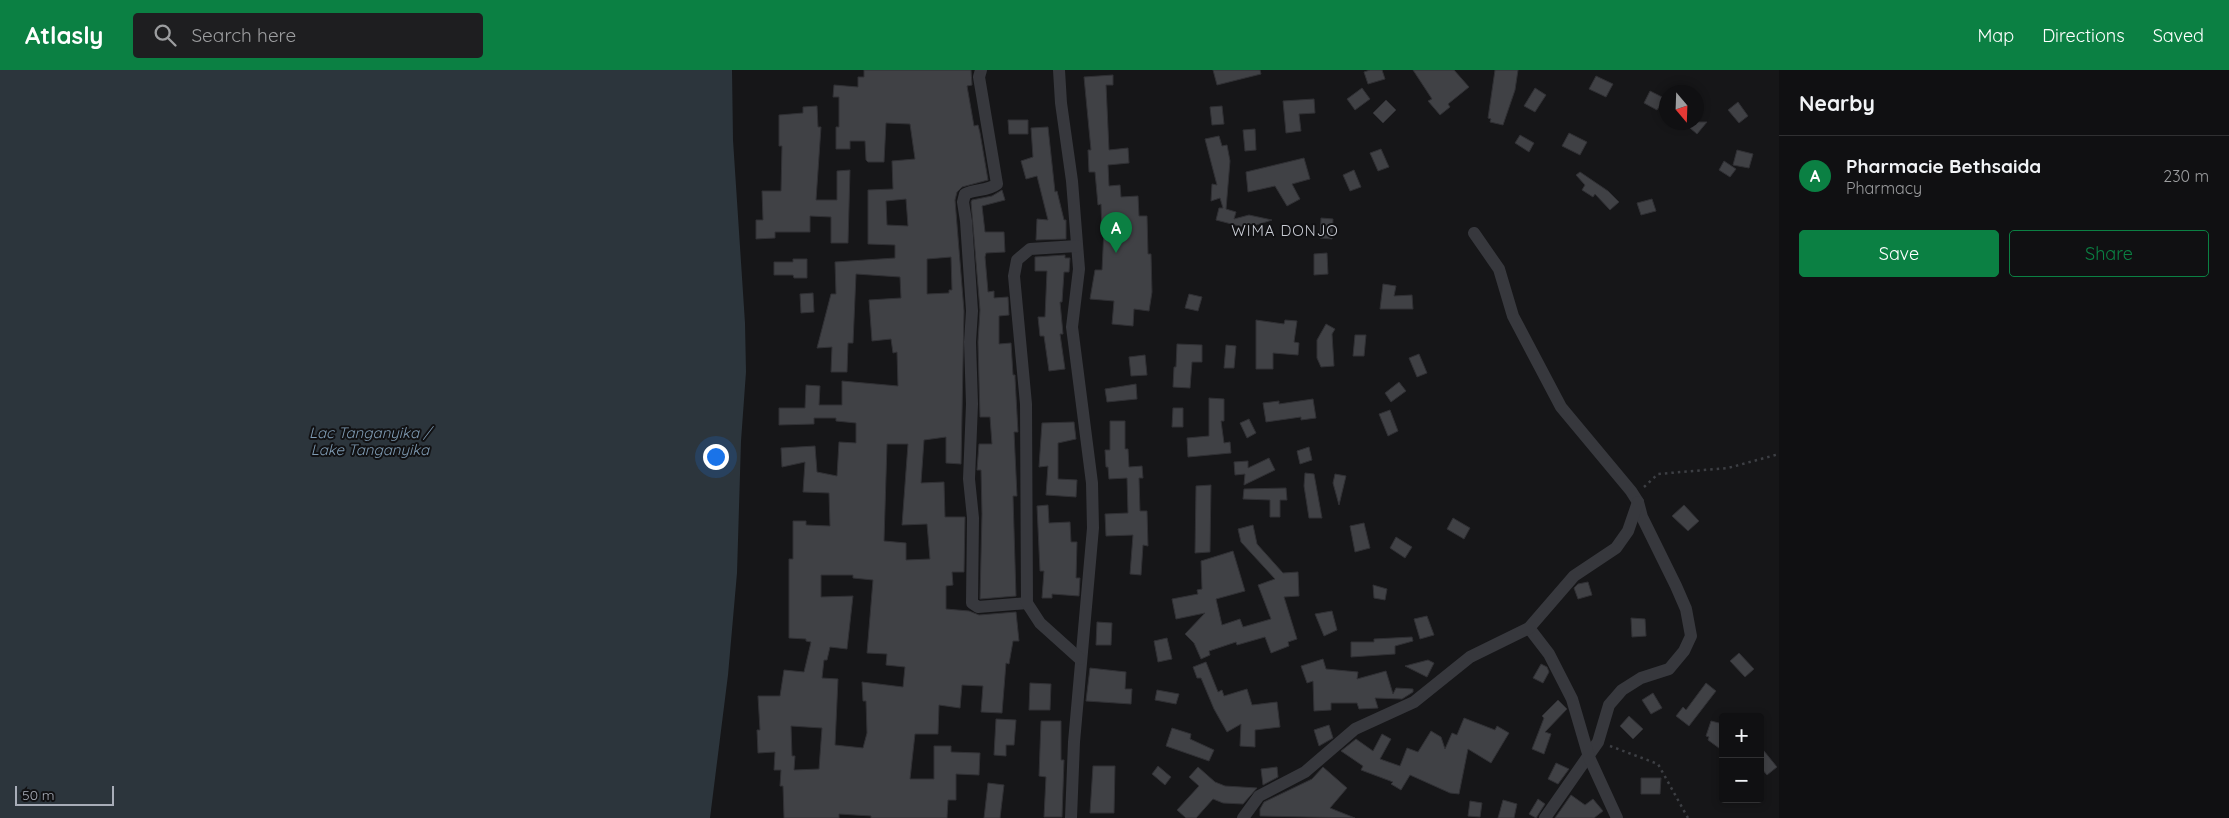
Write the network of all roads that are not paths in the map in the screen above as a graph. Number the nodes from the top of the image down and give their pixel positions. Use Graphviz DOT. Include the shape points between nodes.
graph roads {
  1 [pos="981,70"];
  2 [pos="1059,70"];
  3 [pos="1474,233"];
  4 [pos="1077,246"];
  5 [pos="1638,502"];
  6 [pos="1027,603"];
  7 [pos="1529,628"];
  8 [pos="1080,659"];
  9 [pos="1589,757"];
  10 [pos="1071,818"];
  11 [pos="1243,818"];
  12 [pos="1545,818"];
  13 [pos="1617,818"];
  1 -- 6 [label="street" via="979,77 997,184 970,191 965,194 963,202 972,311 969,479 973,518 972,603 978,607"];
  2 -- 4 [label="street"];
  3 -- 5 [label="street" via="1499,269 1513,316 1561,408"];
  4 -- 6 [label="street" via="1030,249 1017,260 1014,276 1026,404"];
  4 -- 8 [label="street" via="1079,269 1072,327 1092,483 1093,528"];
  5 -- 7 [label="street" via="1628,531 1616,548 1574,576"];
  5 -- 9 [label="street" via="1686,609 1691,636 1669,669 1641,678 1622,690 1608,705 1598,742"];
  6 -- 8 [label="street" via="1040,623"];
  7 -- 9 [label="street" via="1549,654 1572,699"];
  7 -- 11 [label="street" via="1470,657 1414,702 1355,729 1305,772 1260,796"];
  8 -- 10 [label="street"];
  9 -- 12 [label="street"];
  9 -- 13 [label="street"];
}
